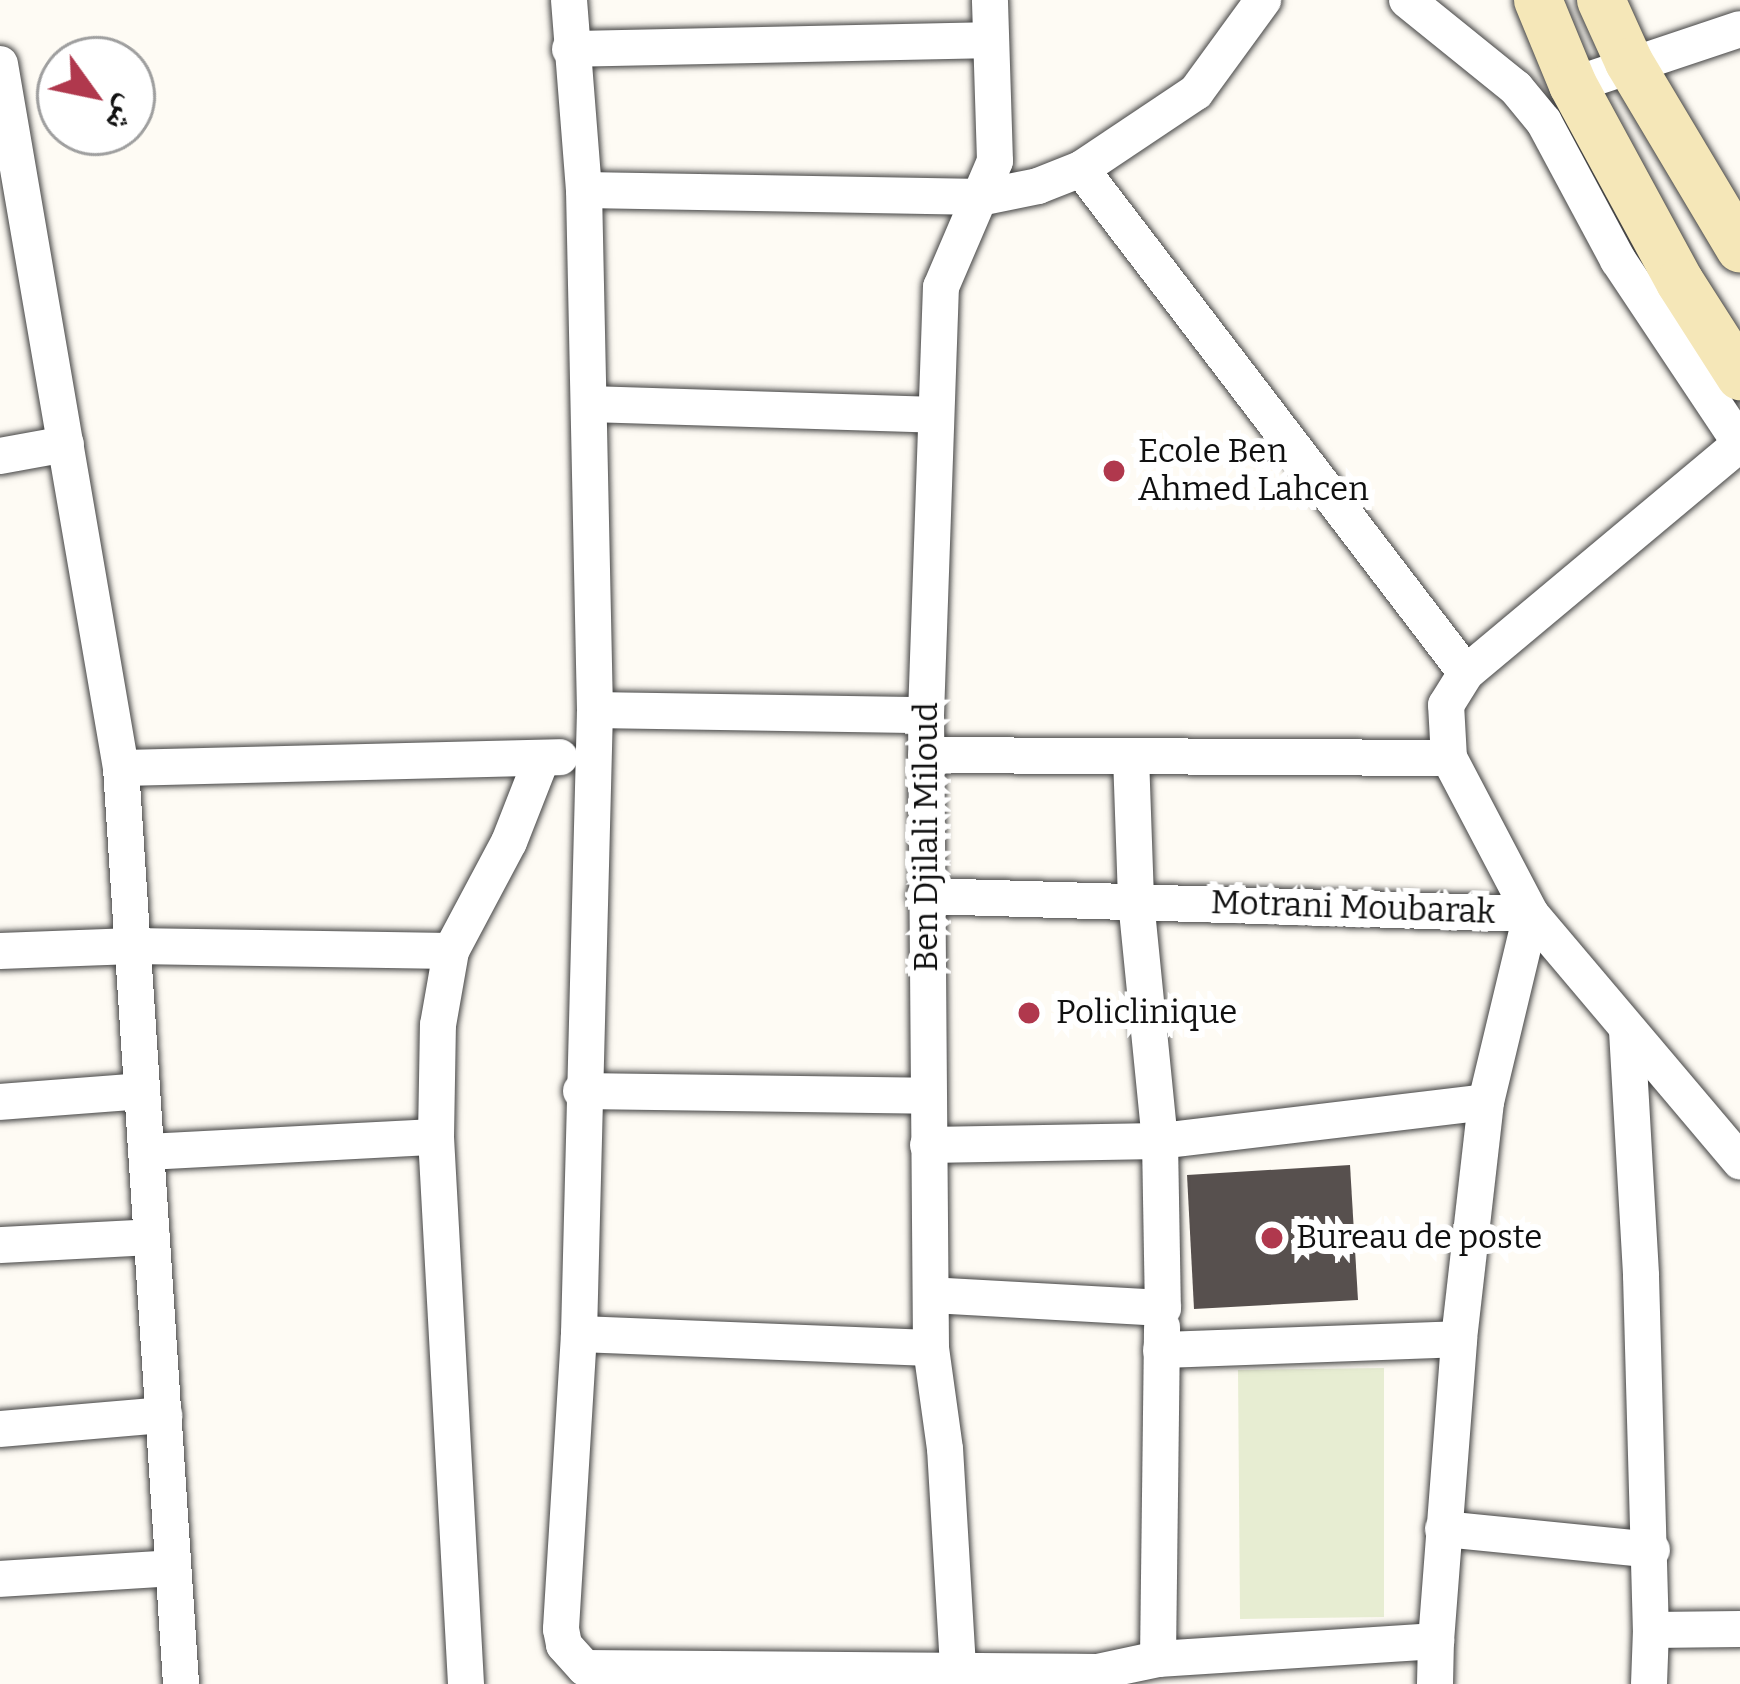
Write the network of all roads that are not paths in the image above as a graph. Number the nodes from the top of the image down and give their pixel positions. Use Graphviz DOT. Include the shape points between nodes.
graph roads {
  1 [pos="568,0"];
  2 [pos="990,0"];
  3 [pos="1263,0"];
  4 [pos="1407,0"];
  5 [pos="1538,0"];
  6 [pos="1601,0"];
  7 [pos="1740,29"];
  8 [pos="990,40"];
  9 [pos="570,49"];
  10 [pos="1629,62"];
  11 [pos="0,64"];
  12 [pos="1573,85"];
  13 [pos="1081,169"];
  14 [pos="584,190"];
  15 [pos="984,197"];
  16 [pos="1740,248"];
  17 [pos="1740,376"];
  18 [pos="591,404"];
  19 [pos="935,415"];
  20 [pos="66,444"];
  21 [pos="1740,444"];
  22 [pos="0,457"];
  23 [pos="1466,673"];
  24 [pos="596,710"];
  25 [pos="926,715"];
  26 [pos="926,755"];
  27 [pos="1131,756"];
  28 [pos="593,757"];
  29 [pos="542,758"];
  30 [pos="1449,758"];
  31 [pos="121,768"];
  32 [pos="925,896"];
  33 [pos="1136,901"];
  34 [pos="1531,914"];
  35 [pos="133,946"];
  36 [pos="0,951"];
  37 [pos="451,951"];
  38 [pos="1627,1030"];
  39 [pos="142,1090"];
  40 [pos="581,1090"];
  41 [pos="928,1096"];
  42 [pos="0,1102"];
  43 [pos="1486,1102"];
  44 [pos="1740,1104"];
  45 [pos="1709,1125"];
  46 [pos="436,1137"];
  47 [pos="1160,1141"];
  48 [pos="928,1145"];
  49 [pos="146,1152"];
  50 [pos="1740,1161"];
  51 [pos="152,1237"];
  52 [pos="0,1245"];
  53 [pos="932,1295"];
  54 [pos="1163,1308"];
  55 [pos="579,1334"];
  56 [pos="1459,1339"];
  57 [pos="931,1348"];
  58 [pos="1161,1350"];
  59 [pos="164,1415"];
  60 [pos="0,1429"];
  61 [pos="1443,1529"];
  62 [pos="1652,1550"];
  63 [pos="173,1568"];
  64 [pos="0,1579"];
  65 [pos="1740,1629"];
  66 [pos="1651,1630"];
  67 [pos="1436,1640"];
  68 [pos="1158,1659"];
  69 [pos="1290,1667"];
  70 [pos="788,1677"];
  71 [pos="1097,1678"];
  72 [pos="958,1679"];
  73 [pos="181,1684"];
  74 [pos="466,1684"];
  75 [pos="1435,1684"];
  76 [pos="1649,1684"];
  1 -- 9 [label="street"];
  2 -- 8 [label="street, Ben Djilali Miloud"];
  3 -- 13 [label="street" via="1196,92"];
  4 -- 21 [label="street" via="1516,88 1544,122 1618,260"];
  5 -- 12 [label="main road"];
  6 -- 10 [label="main road"];
  7 -- 10 [label="street"];
  8 -- 9 [label="street"];
  8 -- 15 [label="street, Ben Djilali Miloud" via="995,161"];
  9 -- 14 [label="street"];
  10 -- 12 [label="street"];
  10 -- 16 [label="main road"];
  11 -- 20 [label="street"];
  12 -- 17 [label="main road"];
  13 -- 15 [label="street"];
  13 -- 23 [label="street"];
  14 -- 15 [label="street"];
  14 -- 18 [label="street"];
  15 -- 19 [label="street, Ben Djilali Miloud" via="941,287"];
  18 -- 19 [label="street"];
  18 -- 24 [label="street"];
  19 -- 25 [label="street, Ben Djilali Miloud"];
  20 -- 22 [label="street"];
  20 -- 31 [label="street"];
  21 -- 23 [label="street"];
  23 -- 30 [label="street" via="1446,705"];
  24 -- 25 [label="street"];
  24 -- 28 [label="street"];
  25 -- 26 [label="street, Ben Djilali Miloud"];
  26 -- 27 [label="street"];
  26 -- 32 [label="street, Ben Djilali Miloud"];
  27 -- 30 [label="street"];
  27 -- 33 [label="street"];
  28 -- 29 [label="street"];
  28 -- 40 [label="street"];
  29 -- 31 [label="street"];
  29 -- 37 [label="street"];
  30 -- 34 [label="street"];
  31 -- 35 [label="street"];
  32 -- 33 [label="street, Motrani Moubarak"];
  32 -- 41 [label="street, Ben Djilali Miloud"];
  33 -- 34 [label="street, Motrani Moubarak"];
  33 -- 47 [label="street"];
  34 -- 38 [label="street, Motrani Moubarak"];
  34 -- 43 [label="street"];
  35 -- 36 [label="street"];
  35 -- 37 [label="street"];
  35 -- 39 [label="street"];
  37 -- 46 [label="street" via="438,1025"];
  38 -- 45 [label="street, Motrani Moubarak"];
  38 -- 62 [label="street"];
  39 -- 42 [label="street"];
  39 -- 49 [label="street"];
  40 -- 41 [label="street"];
  40 -- 55 [label="street"];
  41 -- 48 [label="street, Ben Djilali Miloud"];
  43 -- 47 [label="street"];
  43 -- 56 [label="street"];
  44 -- 45 [label="street"];
  45 -- 50 [label="street, Motrani Moubarak"];
  46 -- 49 [label="street"];
  46 -- 74 [label="street"];
  47 -- 48 [label="street"];
  47 -- 54 [label="street"];
  48 -- 53 [label="street, Ben Djilali Miloud"];
  49 -- 51 [label="street"];
  51 -- 52 [label="street"];
  51 -- 59 [label="street"];
  53 -- 54 [label="street"];
  53 -- 57 [label="street, Ben Djilali Miloud"];
  54 -- 58 [label="street"];
  55 -- 57 [label="street"];
  55 -- 70 [label="street" via="564,1645 585,1668"];
  56 -- 58 [label="street"];
  56 -- 61 [label="street"];
  57 -- 72 [label="street, Ben Djilali Miloud"];
  58 -- 68 [label="street"];
  59 -- 60 [label="street"];
  59 -- 63 [label="street"];
  61 -- 62 [label="street"];
  61 -- 67 [label="street"];
  62 -- 66 [label="street"];
  63 -- 64 [label="street"];
  63 -- 73 [label="street"];
  65 -- 66 [label="street"];
  66 -- 76 [label="street"];
  67 -- 69 [label="street"];
  67 -- 75 [label="street"];
  68 -- 69 [label="street"];
  68 -- 71 [label="street"];
  70 -- 72 [label="street"];
  71 -- 72 [label="street"];
}
